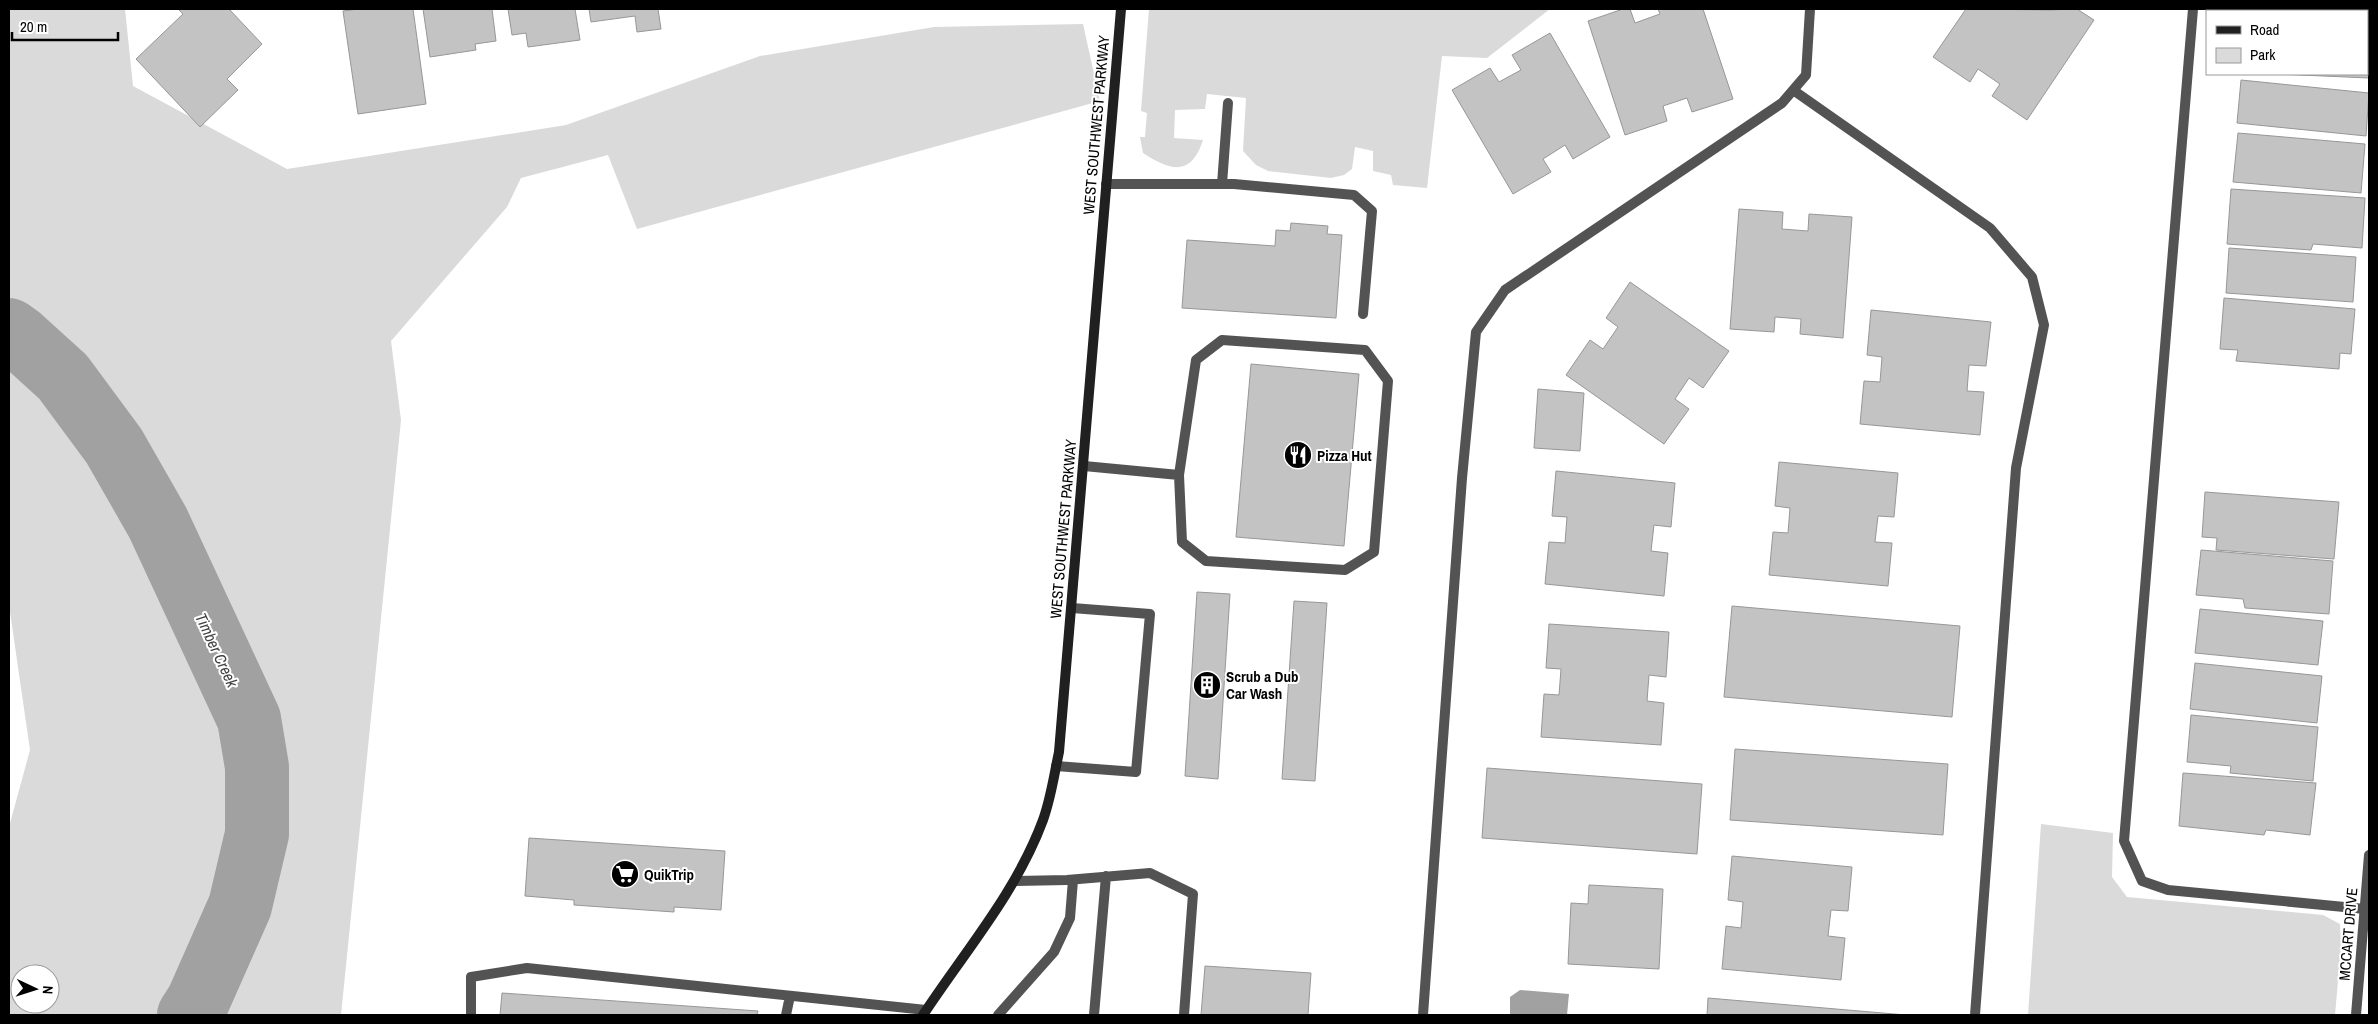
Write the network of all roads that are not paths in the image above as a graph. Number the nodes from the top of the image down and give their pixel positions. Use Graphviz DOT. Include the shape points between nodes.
graph roads {
  1 [pos="1120,9"];
  2 [pos="1810,9"];
  3 [pos="2193,9"];
  4 [pos="1793,90"];
  5 [pos="1228,102"];
  6 [pos="1106,184"];
  7 [pos="1222,184"];
  8 [pos="1363,314"];
  9 [pos="1084,466"];
  10 [pos="1179,475"];
  11 [pos="1072,608"];
  12 [pos="1056,766"];
  13 [pos="2369,856"];
  14 [pos="1106,876"];
  15 [pos="1073,880"];
  16 [pos="1015,881"];
  17 [pos="2365,910"];
  18 [pos="790,996"];
  19 [pos="924,1013"];
  20 [pos="471,1015"];
  21 [pos="786,1015"];
  22 [pos="998,1015"];
  23 [pos="1094,1015"];
  24 [pos="1184,1015"];
  25 [pos="1423,1015"];
  26 [pos="1975,1015"];
  27 [pos="2356,1015"];
  1 -- 6 [label="street, WEST SOUTHWEST PARKWAY"];
  2 -- 4 [label="street" via="1806,75"];
  3 -- 17 [label="street" via="2124,841 2142,881 2168,890"];
  4 -- 25 [label="street" via="1782,103 1505,290 1476,332 1462,478"];
  4 -- 26 [label="street" via="1990,228 2032,277 2044,325 2016,468"];
  5 -- 7 [label="street"];
  6 -- 7 [label="street"];
  6 -- 9 [label="street, WEST SOUTHWEST PARKWAY"];
  7 -- 8 [label="street" via="1354,195 1372,211"];
  9 -- 10 [label="street"];
  9 -- 11 [label="street, WEST SOUTHWEST PARKWAY"];
  10 -- 10 [label="street" via="1182,542 1206,561 1345,570 1374,552 1388,381 1365,350 1222,340 1196,360"];
  11 -- 12 [label="street, WEST SOUTHWEST PARKWAY"];
  11 -- 12 [label="street" via="1150,614 1136,772"];
  12 -- 16 [label="street, WEST SOUTHWEST PARKWAY" via="1043,819"];
  13 -- 17 [label="street, MCCART DRIVE"];
  14 -- 15 [label="street"];
  14 -- 23 [label="street"];
  14 -- 24 [label="street" via="1150,873 1193,894"];
  15 -- 16 [label="street"];
  15 -- 22 [label="street" via="1070,918 1054,952"];
  16 -- 19 [label="street, WEST SOUTHWEST PARKWAY"];
  17 -- 27 [label="street, MCCART DRIVE"];
  18 -- 19 [label="street"];
  18 -- 20 [label="street" via="527,968 471,976"];
  18 -- 21 [label="street"];
}
